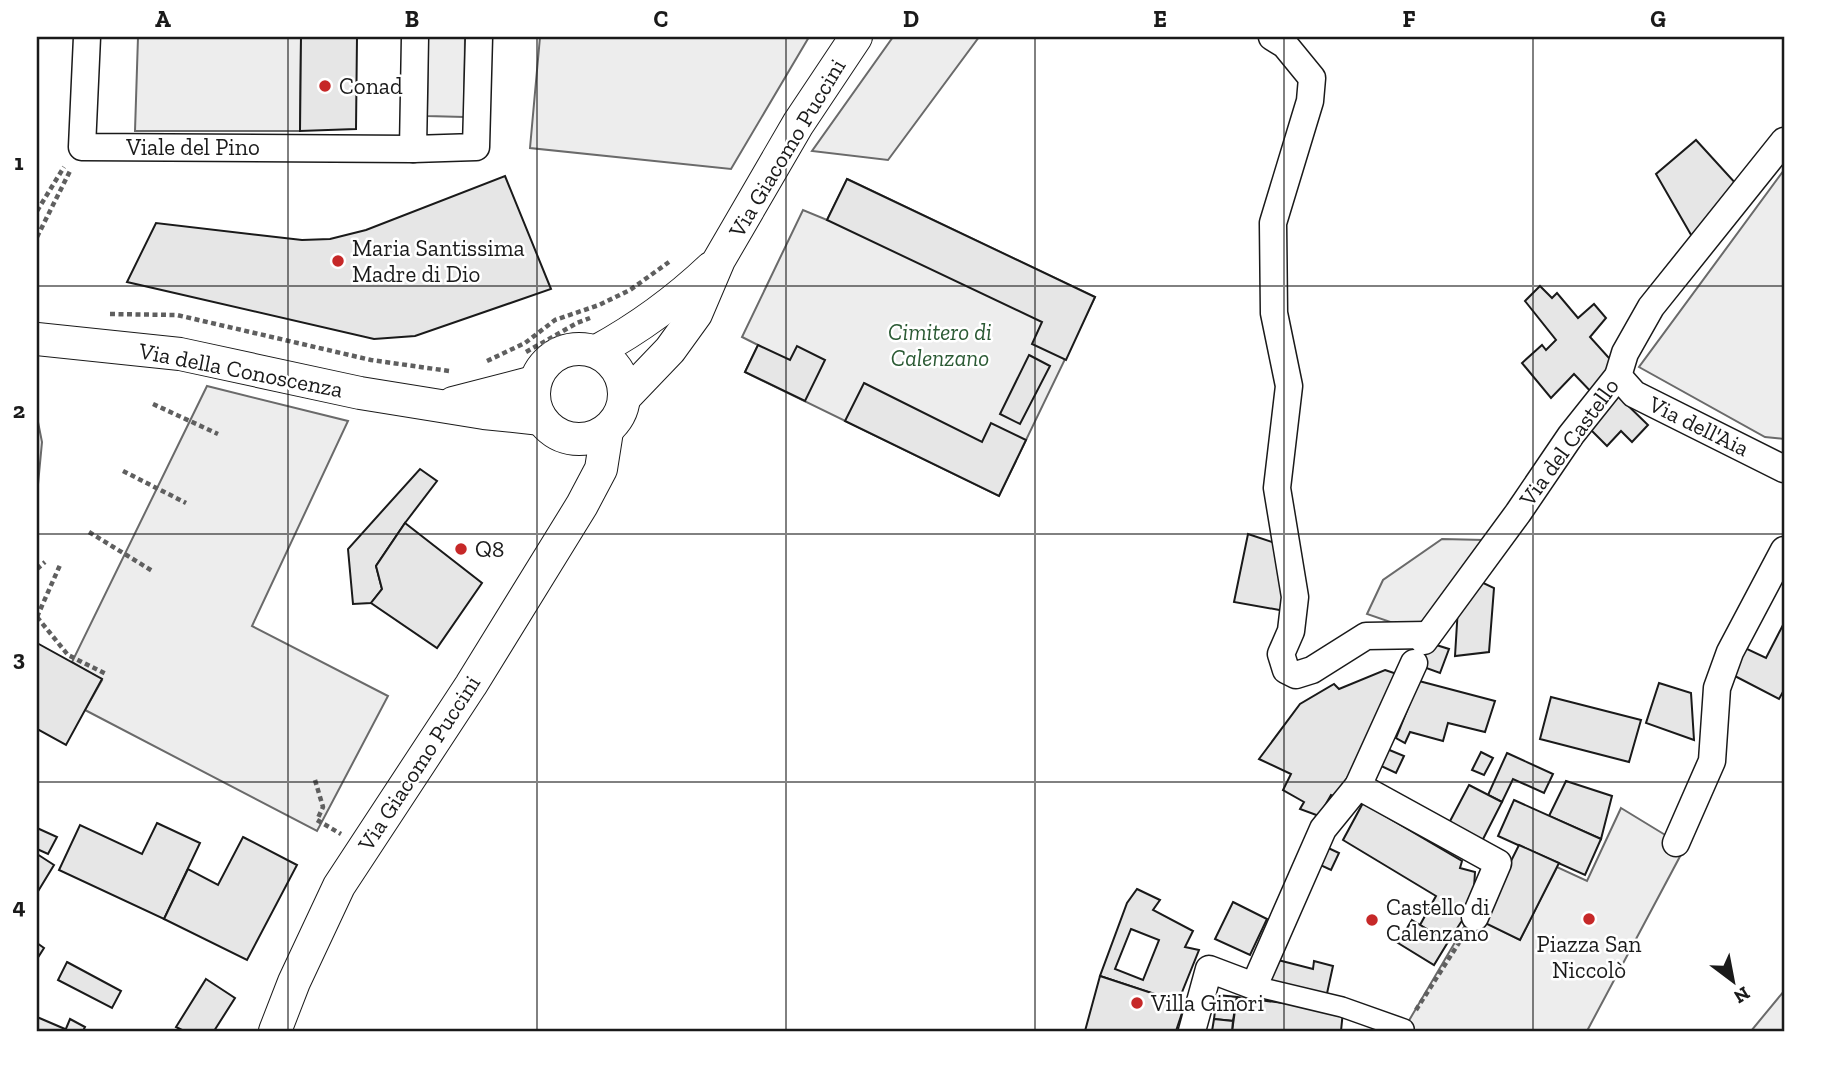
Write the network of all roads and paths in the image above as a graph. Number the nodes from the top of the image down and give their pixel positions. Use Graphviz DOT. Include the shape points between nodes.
graph roads {
  1 [pos="87,37"];
  2 [pos="415,37"];
  3 [pos="479,37"];
  4 [pos="856,37"];
  5 [pos="1272,37"];
  6 [pos="1784,141"];
  7 [pos="82,147"];
  8 [pos="413,149"];
  9 [pos="37,211"];
  10 [pos="37,237"];
  11 [pos="674,258"];
  12 [pos="719,260"];
  13 [pos="597,316"];
  14 [pos="131,321"];
  15 [pos="37,340"];
  16 [pos="266,343"];
  17 [pos="597,351"];
  18 [pos="481,364"];
  19 [pos="457,369"];
  20 [pos="527,369"];
  21 [pos="408,372"];
  22 [pos="1618,376"];
  23 [pos="625,397"];
  24 [pos="153,404"];
  25 [pos="444,405"];
  26 [pos="541,419"];
  27 [pos="607,430"];
  28 [pos="218,434"];
  29 [pos="571,439"];
  30 [pos="1784,469"];
  31 [pos="123,471"];
  32 [pos="186,503"];
  33 [pos="582,505"];
  34 [pos="89,532"];
  35 [pos="1784,550"];
  36 [pos="45,562"];
  37 [pos="60,565"];
  38 [pos="37,569"];
  39 [pos="154,572"];
  40 [pos="37,617"];
  41 [pos="1422,646"];
  42 [pos="106,674"];
  43 [pos="315,780"];
  44 [pos="1358,786"];
  45 [pos="325,825"];
  46 [pos="1676,843"];
  47 [pos="1475,917"];
  48 [pos="1254,986"];
  49 [pos="1404,1028"];
  50 [pos="275,1031"];
  51 [pos="1192,1031"];
  1 -- 7 [label="street"];
  2 -- 8 [label="street"];
  3 -- 8 [label="street, Viale del Pino" via="476,147"];
  4 -- 12 [label="street, Via Giacomo Puccini" via="798,124"];
  5 -- 41 [label="street" via="1312,78 1310,100 1273,223 1274,313 1289,386 1277,488 1295,597 1291,631 1281,654 1286,670 1296,675 1366,636"];
  6 -- 22 [label="street, Via del Castello" via="1651,307 1625,353"];
  7 -- 8 [label="street, Viale del Pino"];
  7 -- 9 [label="path" via="75,149"];
  7 -- 10 [label="path"];
  11 -- 18 [label="path" via="630,290 555,320 525,343"];
  12 -- 17 [label="street, Via Giacomo Puccini" via="684,293"];
  12 -- 23 [label="street, Via Giacomo Puccini" via="696,314 670,350"];
  13 -- 20 [label="path" via="577,323"];
  14 -- 19 [label="path" via="104,317 177,316 371,359"];
  15 -- 25 [label="street, Via della Conoscenza" via="180,354 360,393"];
  16 -- 21 [label="path"];
  17 -- 20 [label="street, Via Giacomo Puccini" via="578,348"];
  17 -- 23 [label="street" via="612,362 622,378"];
  20 -- 25 [label="street, Via della Conoscenza"];
  20 -- 26 [label="street"];
  22 -- 30 [label="street, Via dell'Aia" via="1634,394"];
  22 -- 41 [label="street, Via del Castello"];
  23 -- 27 [label="street, Via Giacomo Puccini" via="620,416"];
  24 -- 28 [label="path"];
  25 -- 26 [label="street, Via della Conoscenza"];
  26 -- 29 [label="street" via="554,433"];
  27 -- 29 [label="street" via="590,439"];
  27 -- 33 [label="street, Via Giacomo Puccini" via="601,470"];
  29 -- 33 [label="street" via="583,464"];
  31 -- 32 [label="path"];
  33 -- 50 [label="street, Via Giacomo Puccini" via="344,878"];
  34 -- 39 [label="path"];
  35 -- 46 [label="street" via="1730,652 1717,688 1712,761"];
  36 -- 38 [label="path"];
  37 -- 40 [label="path"];
  40 -- 42 [label="path" via="68,655"];
  41 -- 44 [label="street, Via del Castello"];
  43 -- 45 [label="path" via="323,807 317,820"];
  44 -- 47 [label="street" via="1498,863"];
  44 -- 48 [label="street, Via del Castello" via="1323,829"];
  47 -- 49 [label="path"];
  48 -- 49 [label="street" via="1342,1007"];
  48 -- 51 [label="street" via="1209,969"];
}
